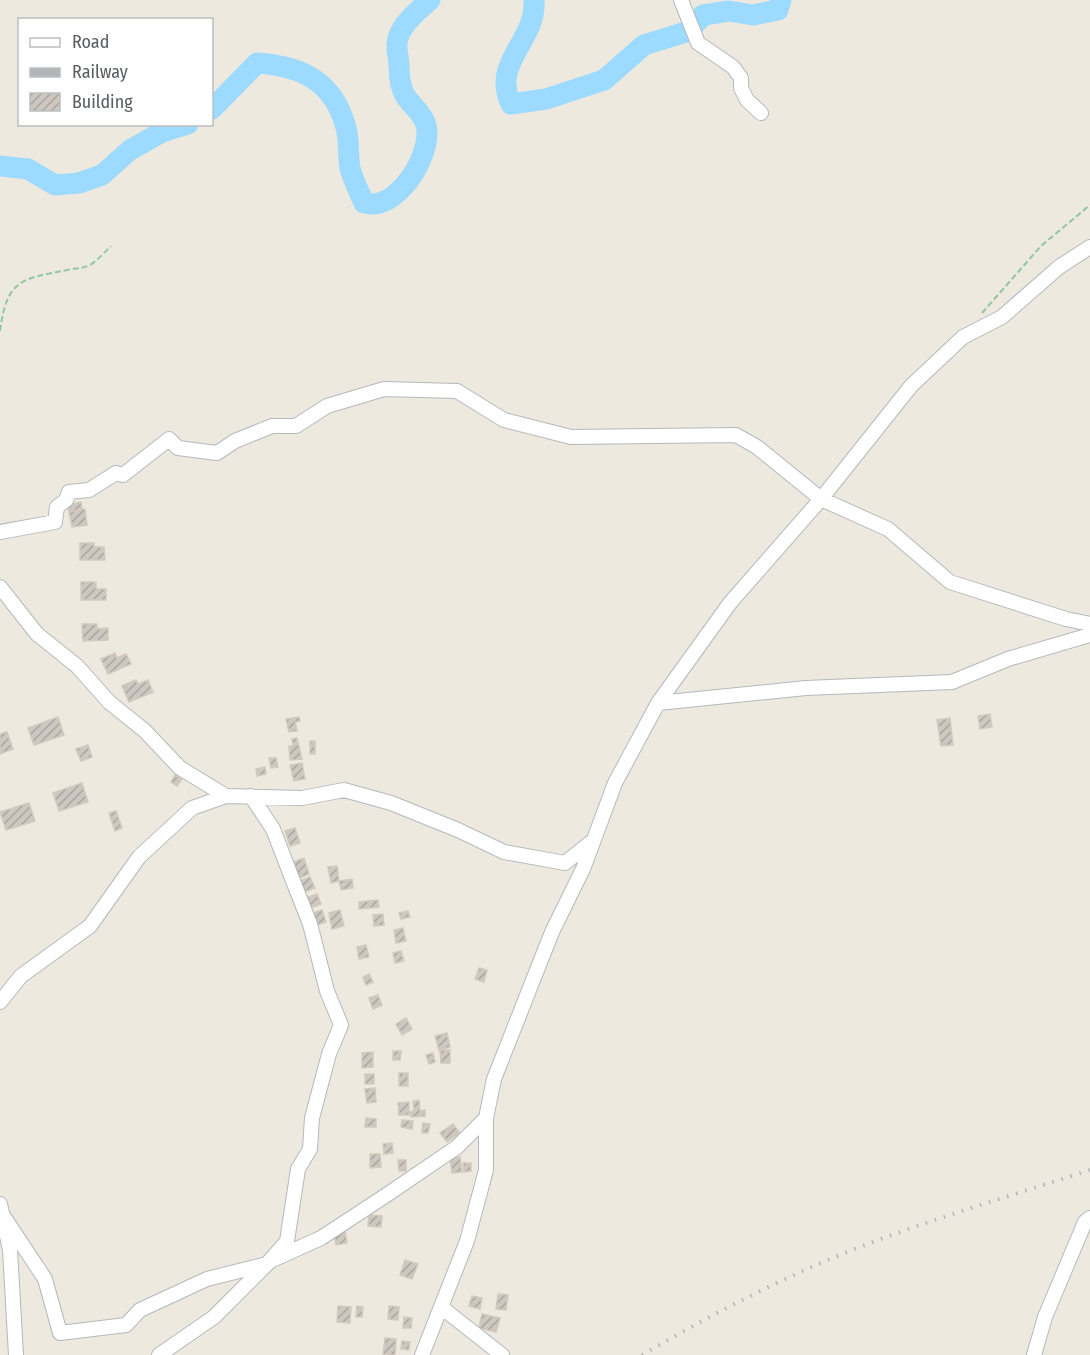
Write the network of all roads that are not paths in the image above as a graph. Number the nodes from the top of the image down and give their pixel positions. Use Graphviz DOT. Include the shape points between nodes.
graph roads {
  1 [pos="681,0"];
  2 [pos="761,113"];
  3 [pos="1090,247"];
  4 [pos="821,499"];
  5 [pos="0,532"];
  6 [pos="0,587"];
  7 [pos="1090,624"];
  8 [pos="1090,635"];
  9 [pos="658,703"];
  10 [pos="226,796"];
  11 [pos="250,796"];
  12 [pos="591,843"];
  13 [pos="0,1002"];
  14 [pos="486,1118"];
  15 [pos="2,1210"];
  16 [pos="1090,1218"];
  17 [pos="267,1264"];
  18 [pos="441,1307"];
  19 [pos="16,1355"];
  20 [pos="159,1355"];
  21 [pos="422,1355"];
  22 [pos="502,1355"];
  23 [pos="1034,1355"];
  1 -- 2 [label="street" via="698,44 733,67 741,78 747,100"];
  3 -- 4 [label="street" via="1059,267 1002,317 963,337 911,386"];
  4 -- 5 [label="street" via="757,447 736,435 571,437 504,420 457,391 384,389 327,406 296,426 272,426 217,453 178,448 169,439 123,475 116,473 90,490 69,492 57,507 55,522"];
  4 -- 7 [label="street" via="888,529 950,582"];
  4 -- 9 [label="street" via="730,603"];
  6 -- 10 [label="street" via="37,634 77,666 109,702 180,768"];
  8 -- 9 [label="street" via="1008,659 952,682 806,688"];
  9 -- 12 [label="street" via="615,783"];
  10 -- 11 [label="street"];
  10 -- 13 [label="street" via="192,808 139,857 90,926 21,976"];
  11 -- 12 [label="street" via="302,798 344,790 391,803 504,852 565,863"];
  11 -- 17 [label="street" via="273,829 310,924 327,991 341,1024 315,1107 310,1149 298,1169 287,1241"];
  12 -- 14 [label="street" via="494,1078"];
  14 -- 17 [label="street" via="457,1147 388,1194 321,1238"];
  14 -- 18 [label="street" via="486,1170 467,1241"];
  15 -- 17 [label="street" via="45,1279 60,1333 126,1325 140,1310 207,1279"];
  15 -- 19 [label="street" via="10,1250"];
  16 -- 23 [label="street" via="1045,1317"];
  17 -- 20 [label="street" via="214,1317"];
  18 -- 21 [label="street"];
  18 -- 22 [label="street"];
}
